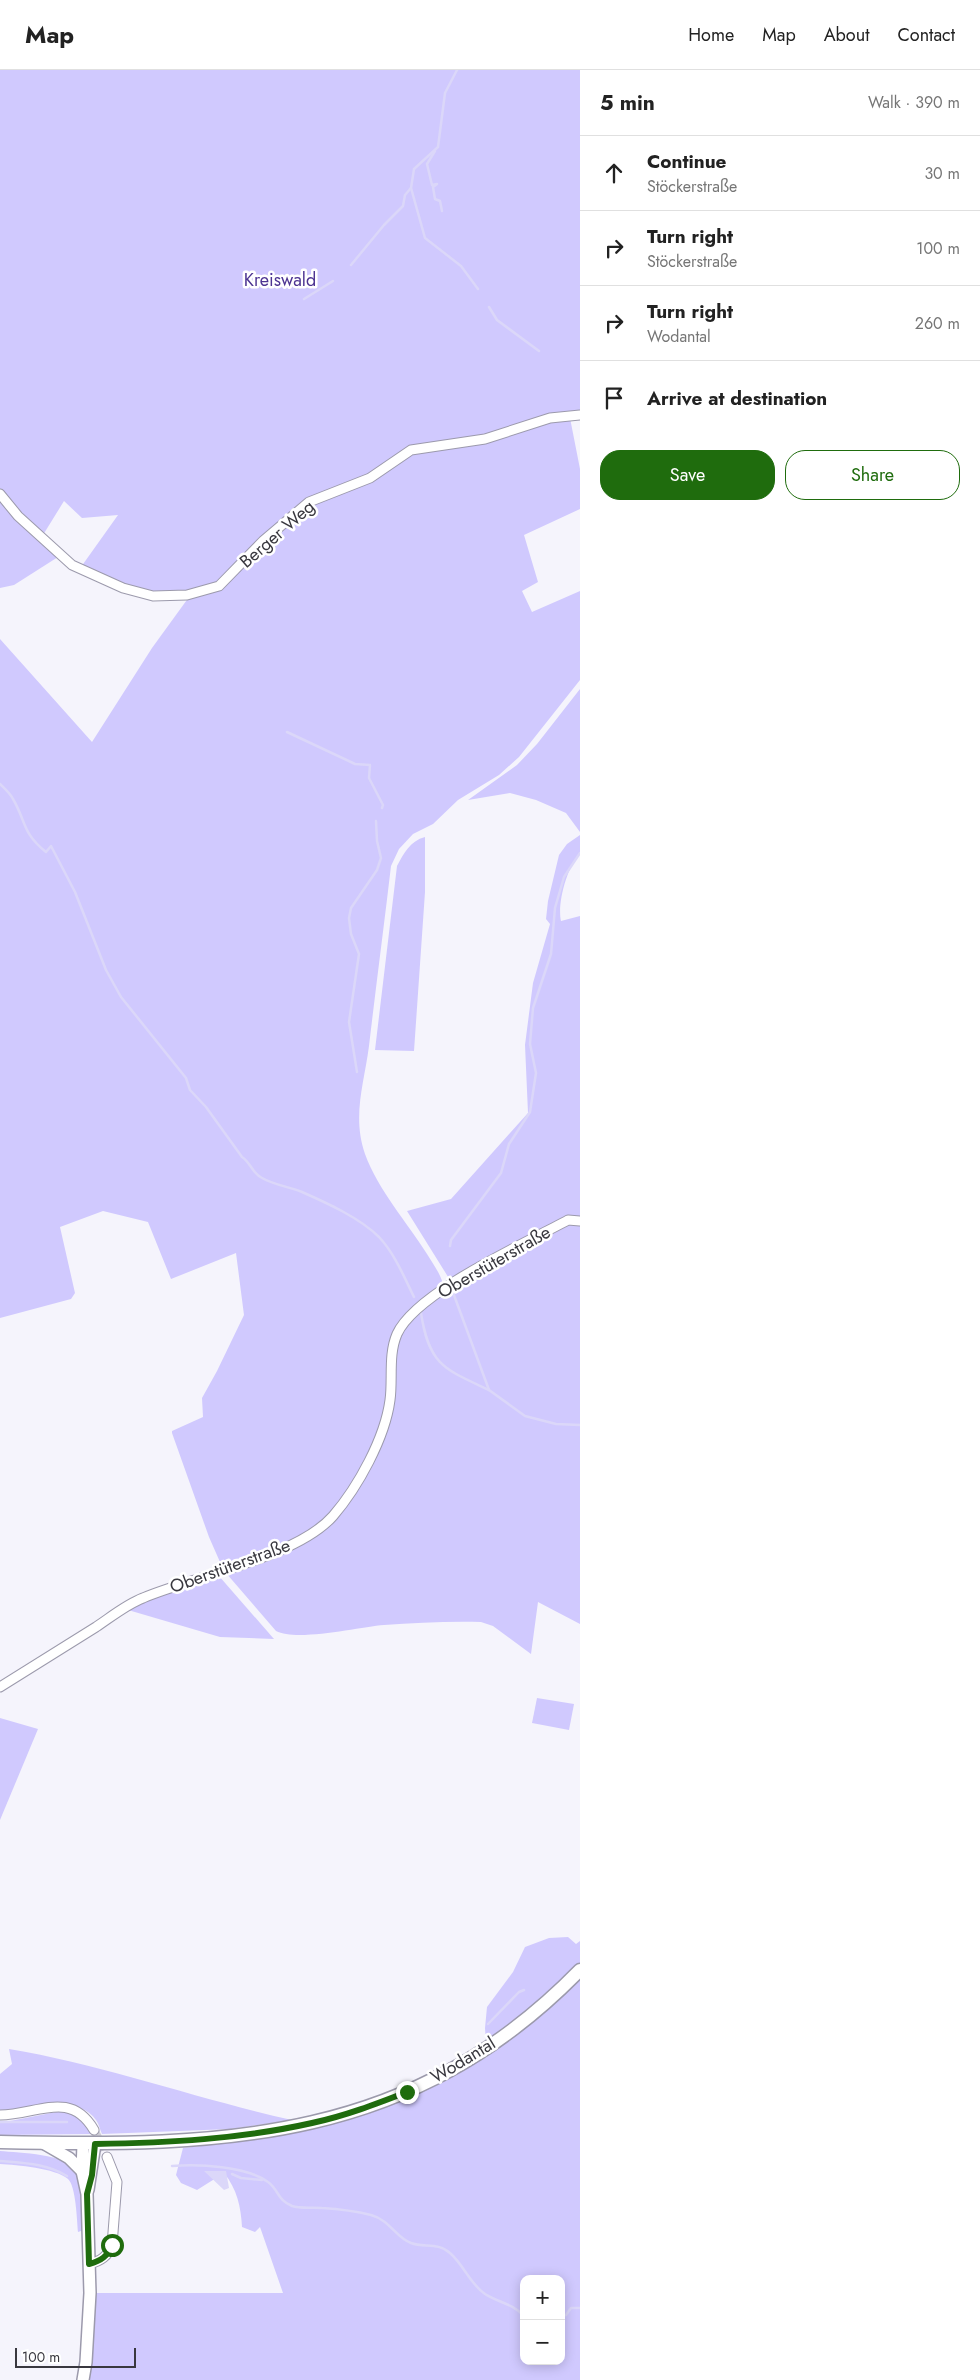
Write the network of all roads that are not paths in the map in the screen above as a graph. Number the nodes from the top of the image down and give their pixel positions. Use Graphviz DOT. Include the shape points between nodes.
graph roads {
  1 [pos="580,415"];
  2 [pos="0,494"];
  3 [pos="580,1221"];
  4 [pos="0,1687"];
  5 [pos="580,1970"];
  6 [pos="0,2115"];
  7 [pos="94,2130"];
  8 [pos="0,2142"];
  9 [pos="44,2143"];
  10 [pos="89,2144"];
  11 [pos="107,2156"];
  12 [pos="82,2171"];
  13 [pos="87,2194"];
  14 [pos="89,2264"];
  15 [pos="83,2380"];
  1 -- 2 [label="street, Berger Weg" via="550,418 485,438 411,450 370,478 309,502 263,541 219,586 187,595 153,596 123,588 72,565 18,516"];
  3 -- 4 [label="street, Oberstüterstraße" via="568,1220 449,1284 402,1326 391,1357 390,1401 380,1437 357,1482 332,1516 311,1534 282,1550 141,1598"];
  5 -- 10 [label="main road, Wodantal" via="533,2014 472,2059 414,2089 368,2107 312,2124 256,2133"];
  6 -- 7 [label="street" via="62,2107 81,2113"];
  8 -- 9 [label="main road, Wodantal"];
  9 -- 10 [label="main road, Wodantal"];
  9 -- 12 [label="street" via="69,2158"];
  10 -- 12 [label="street"];
  10 -- 13 [label="street" via="92,2175"];
  11 -- 14 [label="street" via="117,2182 112,2245 101,2260"];
  12 -- 13 [label="street"];
  13 -- 14 [label="street"];
  14 -- 15 [label="street" via="90,2303"];
}
